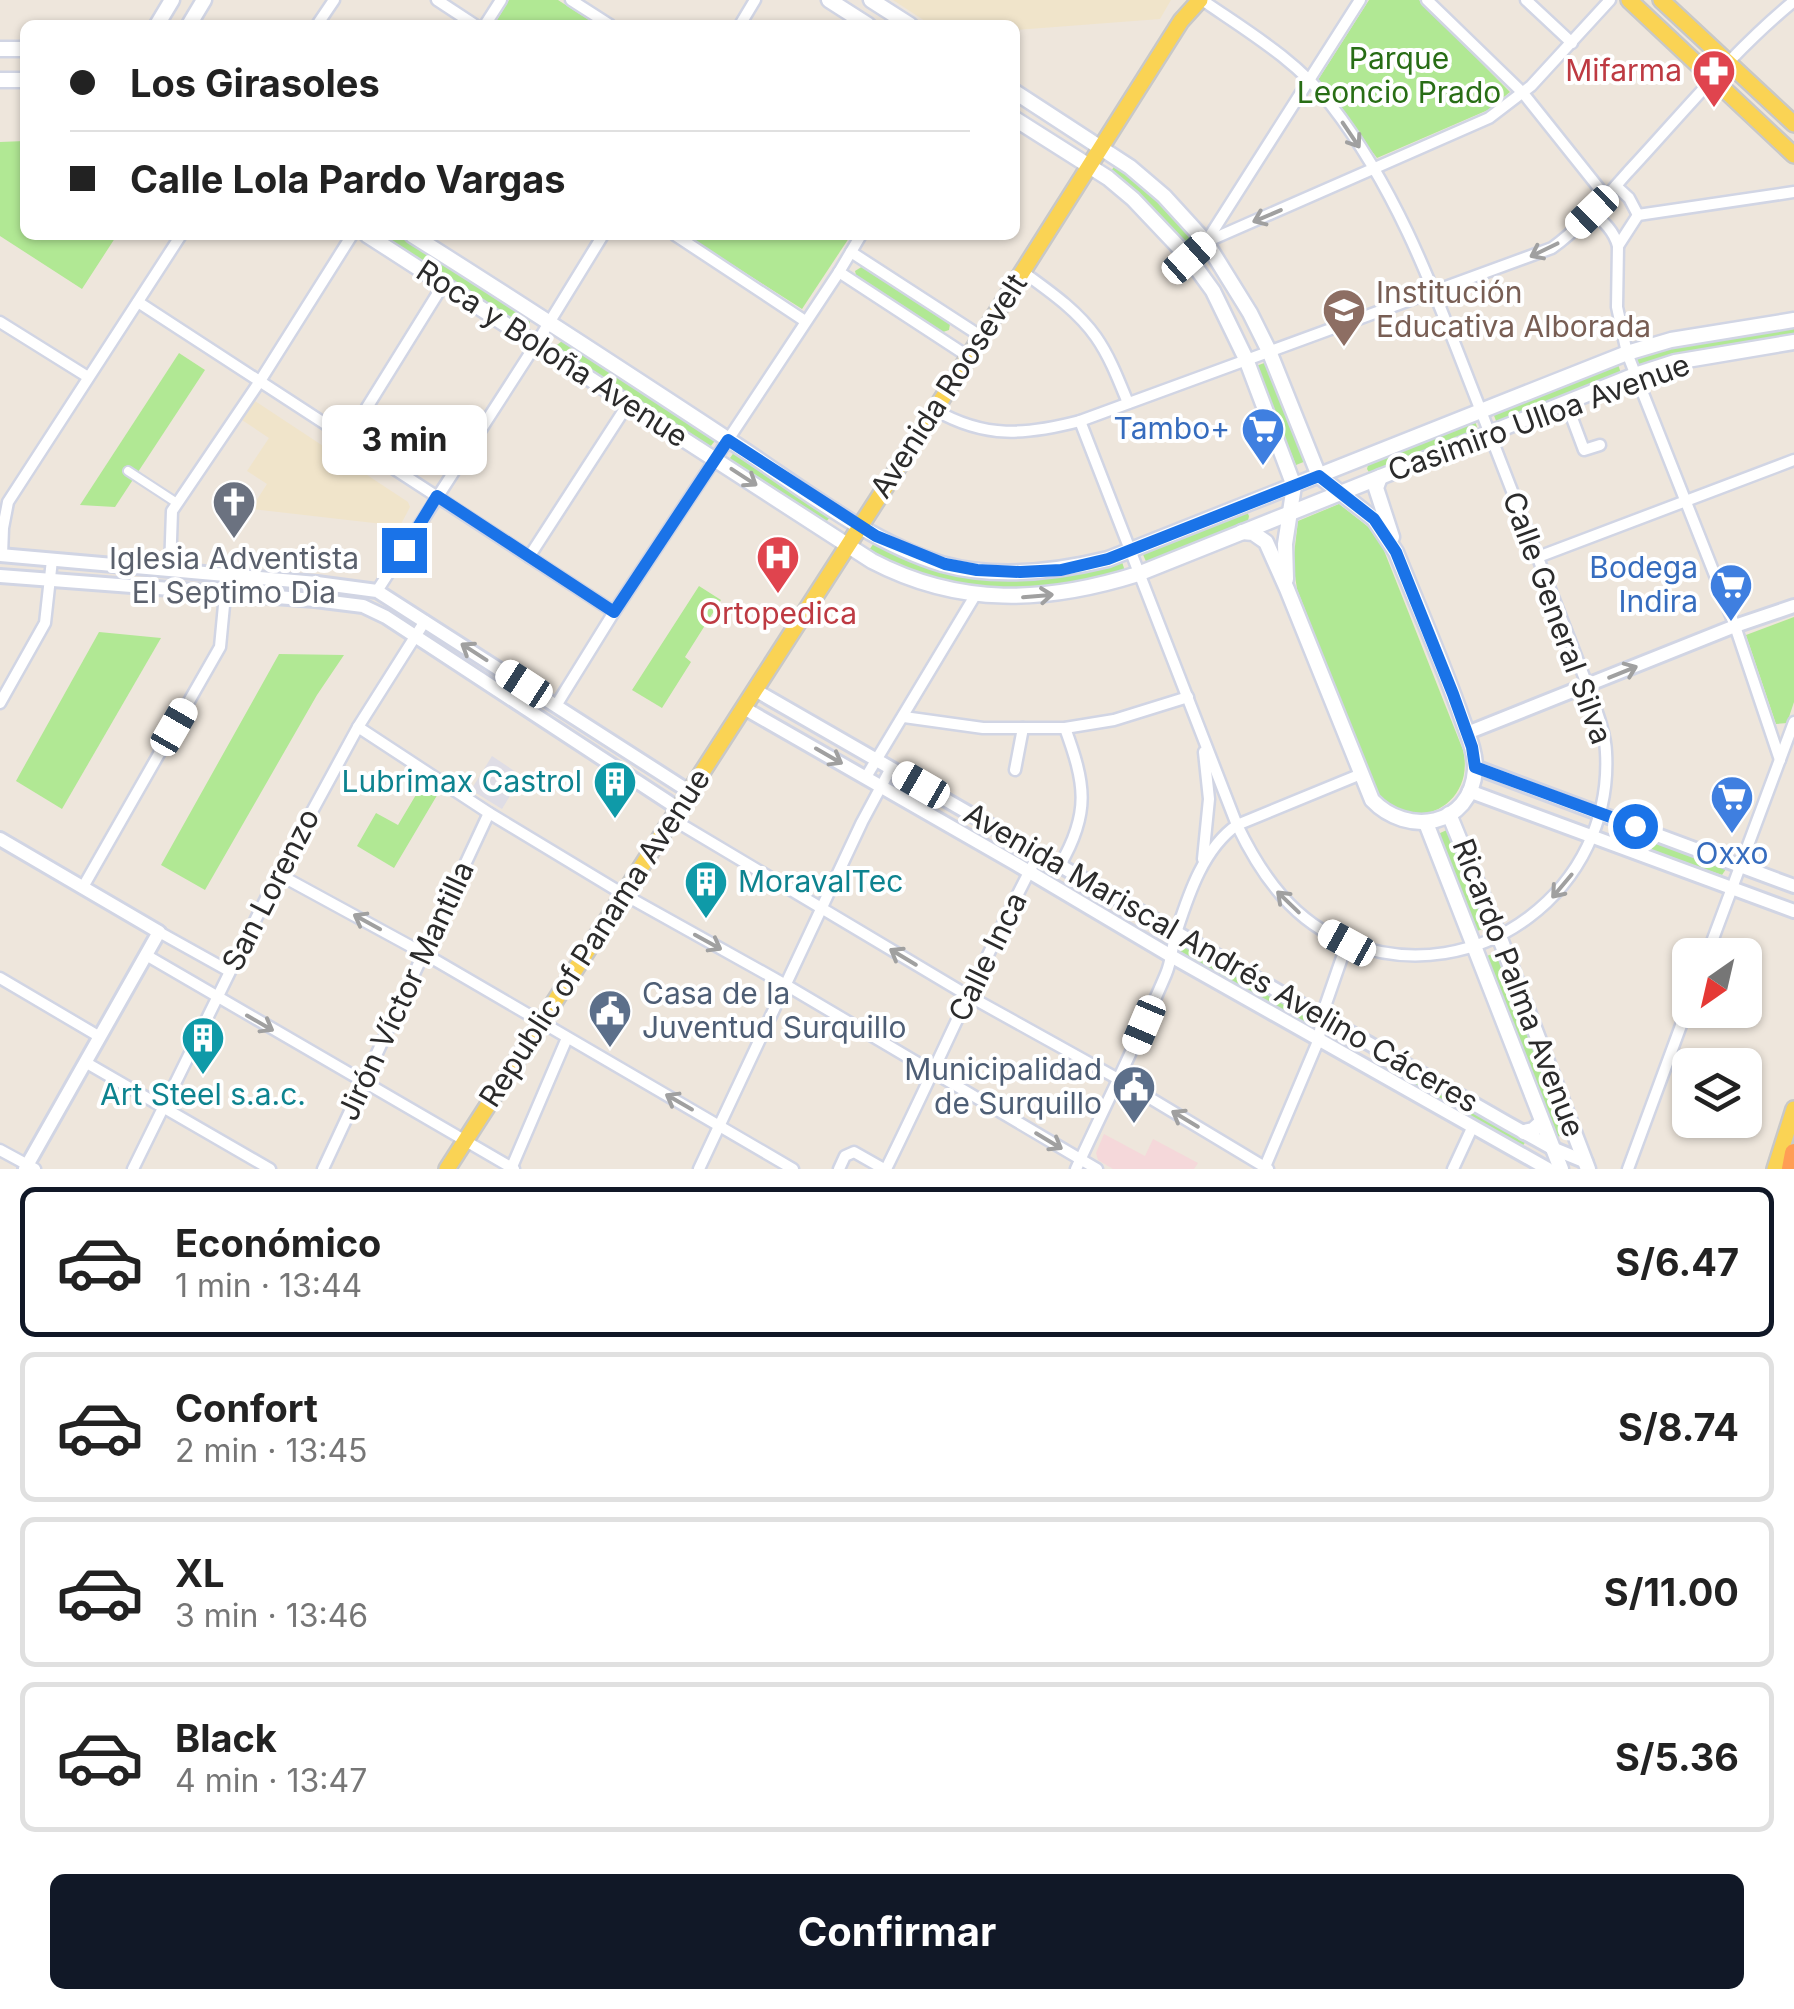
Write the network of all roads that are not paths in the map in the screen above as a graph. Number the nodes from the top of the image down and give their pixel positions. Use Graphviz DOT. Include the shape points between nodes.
graph roads {
  1 [pos="436,0"];
  2 [pos="571,0"];
  3 [pos="829,0"];
  4 [pos="871,0"];
  5 [pos="1201,0"];
  6 [pos="1360,0"];
  7 [pos="1426,0"];
  8 [pos="1526,0"];
  9 [pos="1610,0"];
  10 [pos="1629,0"];
  11 [pos="1660,0"];
  12 [pos="1794,1"];
  13 [pos="1188,7"];
  14 [pos="467,20"];
  15 [pos="602,20"];
  16 [pos="860,20"];
  17 [pos="902,20"];
  18 [pos="1572,44"];
  19 [pos="1728,64"];
  20 [pos="1714,79"];
  21 [pos="1309,80"];
  22 [pos="1522,93"];
  23 [pos="1020,95"];
  24 [pos="1020,122"];
  25 [pos="1794,124"];
  26 [pos="1101,146"];
  27 [pos="1794,155"];
  28 [pos="1089,166"];
  29 [pos="1374,170"];
  30 [pos="1616,186"];
  31 [pos="1794,192"];
  32 [pos="1606,197"];
  33 [pos="1592,212"];
  34 [pos="1638,215"];
  35 [pos="178,240"];
  36 [pos="349,240"];
  37 [pos="375,240"];
  38 [pos="420,240"];
  39 [pos="601,240"];
  40 [pos="682,240"];
  41 [pos="858,240"];
  42 [pos="1206,242"];
  43 [pos="1618,246"];
  44 [pos="851,252"];
  45 [pos="1189,258"];
  46 [pos="839,272"];
  47 [pos="1023,272"];
  48 [pos="443,284"];
  49 [pos="1435,292"];
  50 [pos="138,302"];
  51 [pos="1794,320"];
  52 [pos="804,321"];
  53 [pos="550,322"];
  54 [pos="1,326"];
  55 [pos="982,337"];
  56 [pos="1794,342"];
  57 [pos="536,344"];
  58 [pos="1269,351"];
  59 [pos="1627,353"];
  60 [pos="969,357"];
  61 [pos="1246,359"];
  62 [pos="1635,375"];
  63 [pos="88,377"];
  64 [pos="260,381"];
  65 [pos="1566,402"];
  66 [pos="1128,403"];
  67 [pos="628,404"];
  68 [pos="935,410"];
  69 [pos="1481,412"];
  70 [pos="1080,421"];
  71 [pos="1490,433"];
  72 [pos="348,438"];
  73 [pos="728,440"];
  74 [pos="1600,445"];
  75 [pos="1584,450"];
  76 [pos="1368,456"];
  77 [pos="1571,456"];
  78 [pos="716,458"];
  79 [pos="1794,460"];
  80 [pos="128,471"];
  81 [pos="1319,476"];
  82 [pos="1378,478"];
  83 [pos="1294,486"];
  84 [pos="1341,492"];
  85 [pos="437,496"];
  86 [pos="1686,501"];
  87 [pos="178,503"];
  88 [pos="1239,508"];
  89 [pos="1289,513"];
  90 [pos="860,526"];
  91 [pos="1245,531"];
  92 [pos="847,546"];
  93 [pos="1130,551"];
  94 [pos="1396,552"];
  95 [pos="1,555"];
  96 [pos="529,556"];
  97 [pos="1538,557"];
  98 [pos="52,560"];
  99 [pos="131,565"];
  100 [pos="170,569"];
  101 [pos="227,574"];
  102 [pos="1138,574"];
  103 [pos="0,576"];
  104 [pos="50,580"];
  105 [pos="317,582"];
  106 [pos="130,586"];
  107 [pos="1287,589"];
  108 [pos="226,592"];
  109 [pos="378,592"];
  110 [pos="976,594"];
  111 [pos="315,600"];
  112 [pos="1794,606"];
  113 [pos="614,612"];
  114 [pos="426,621"];
  115 [pos="1735,626"];
  116 [pos="415,637"];
  117 [pos="1588,687"];
  118 [pos="755,690"];
  119 [pos="1188,697"];
  120 [pos="0,703"];
  121 [pos="556,704"];
  122 [pos="744,708"];
  123 [pos="907,712"];
  124 [pos="358,727"];
  125 [pos="1792,727"];
  126 [pos="1023,728"];
  127 [pos="1064,728"];
  128 [pos="1768,728"];
  129 [pos="1467,734"];
  130 [pos="1203,737"];
  131 [pos="876,760"];
  132 [pos="1780,760"];
  133 [pos="1475,767"];
  134 [pos="891,768"];
  135 [pos="1015,770"];
  136 [pos="1361,774"];
  137 [pos="866,777"];
  138 [pos="882,786"];
  139 [pos="1469,791"];
  140 [pos="690,792"];
  141 [pos="1600,812"];
  142 [pos="489,813"];
  143 [pos="675,814"];
  144 [pos="1449,814"];
  145 [pos="1426,823"];
  146 [pos="1237,825"];
  147 [pos="1592,836"];
  148 [pos="0,840"];
  149 [pos="1039,853"];
  150 [pos="1060,865"];
  151 [pos="1740,865"];
  152 [pos="1201,870"];
  153 [pos="1029,872"];
  154 [pos="278,874"];
  155 [pos="1794,886"];
  156 [pos="83,887"];
  157 [pos="1732,888"];
  158 [pos="623,894"];
  159 [pos="821,908"];
  160 [pos="1794,911"];
  161 [pos="1176,931"];
  162 [pos="159,932"];
  163 [pos="1499,936"];
  164 [pos="1713,938"];
  165 [pos="1347,943"];
  166 [pos="1475,945"];
  167 [pos="423,953"];
  168 [pos="146,955"];
  169 [pos="1171,956"];
  170 [pos="229,972"];
  171 [pos="0,978"];
  172 [pos="786,984"];
  173 [pos="968,995"];
  174 [pos="216,997"];
  175 [pos="1322,1015"];
  176 [pos="541,1023"];
  177 [pos="1680,1028"];
  178 [pos="100,1037"];
  179 [pos="567,1038"];
  180 [pos="1319,1039"];
  181 [pos="1386,1052"];
  182 [pos="85,1062"];
  183 [pos="934,1072"];
  184 [pos="1379,1073"];
  185 [pos="1120,1080"];
  186 [pos="364,1084"];
  187 [pos="1794,1108"];
  188 [pos="164,1109"];
  189 [pos="1542,1122"];
  190 [pos="720,1125"];
  191 [pos="1472,1128"];
  192 [pos="1524,1132"];
  193 [pos="465,1140"];
  194 [pos="1552,1148"];
  195 [pos="0,1150"];
  196 [pos="1794,1154"];
  197 [pos="1078,1164"];
  198 [pos="1587,1166"];
  199 [pos="29,1168"];
  200 [pos="1266,1168"];
  201 [pos="133,1169"];
  202 [pos="270,1169"];
  203 [pos="323,1169"];
  204 [pos="447,1169"];
  205 [pos="512,1169"];
  206 [pos="699,1169"];
  207 [pos="793,1169"];
  208 [pos="839,1169"];
  209 [pos="885,1169"];
  210 [pos="1097,1169"];
  211 [pos="1453,1169"];
  212 [pos="1548,1169"];
  213 [pos="1561,1169"];
  214 [pos="1603,1169"];
  215 [pos="1628,1169"];
  216 [pos="1775,1169"];
  217 [pos="1790,1169"];
  1 -- 14 [label="street"];
  2 -- 15 [label="street"];
  3 -- 16 [label="main road"];
  4 -- 17 [label="main road"];
  5 -- 13 [label="main road"];
  5 -- 21 [label="street, Calle General Silva"];
  6 -- 21 [label="street"];
  7 -- 22 [label="street"];
  8 -- 18 [label="street"];
  9 -- 18 [label="street"];
  10 -- 20 [label="main road"];
  11 -- 19 [label="main road"];
  12 -- 19 [label="street"];
  13 -- 26 [label="main road, Avenida Roosevelt"];
  18 -- 22 [label="street"];
  19 -- 20 [label="street"];
  19 -- 25 [label="main road"];
  20 -- 27 [label="main road"];
  20 -- 30 [label="street"];
  21 -- 29 [label="street, Calle General Silva, one-way"];
  21 -- 42 [label="street"];
  22 -- 29 [label="street" via="1489,118"];
  22 -- 32 [label="street"];
  23 -- 26 [label="main road"];
  24 -- 28 [label="main road"];
  26 -- 28 [label="main road, Avenida Roosevelt"];
  26 -- 42 [label="main road" via="1164,196"];
  28 -- 45 [label="main road" via="1133,199"];
  28 -- 47 [label="main road, Avenida Roosevelt"];
  29 -- 42 [label="street, one-way"];
  29 -- 49 [label="street, Calle General Silva"];
  30 -- 32 [label="street"];
  30 -- 34 [label="street"];
  31 -- 34 [label="street"];
  32 -- 33 [label="street"];
  33 -- 43 [label="street"];
  33 -- 49 [label="street, one-way" via="1552,248"];
  34 -- 43 [label="street"];
  35 -- 50 [label="street"];
  36 -- 64 [label="street"];
  37 -- 48 [label="main road, Roca y Boloña Avenue"];
  38 -- 53 [label="main road, Roca y Boloña Avenue"];
  39 -- 53 [label="street"];
  40 -- 52 [label="street"];
  41 -- 44 [label="street"];
  42 -- 45 [label="street"];
  42 -- 58 [label="main road"];
  43 -- 59 [label="street" via="1617,308"];
  44 -- 46 [label="street"];
  44 -- 55 [label="street"];
  45 -- 61 [label="main road" via="1213,290"];
  46 -- 52 [label="street"];
  46 -- 60 [label="street"];
  47 -- 55 [label="main road, Avenida Roosevelt"];
  47 -- 66 [label="street" via="1096,336"];
  48 -- 57 [label="main road, Roca y Boloña Avenue"];
  48 -- 72 [label="street"];
  49 -- 58 [label="street"];
  49 -- 69 [label="street, Calle General Silva"];
  50 -- 63 [label="street"];
  50 -- 64 [label="street"];
  51 -- 59 [label="main road, Casimiro Ulloa Avenue"];
  52 -- 73 [label="street"];
  53 -- 57 [label="street"];
  53 -- 73 [label="main road, Roca y Boloña Avenue"];
  54 -- 63 [label="street"];
  55 -- 60 [label="main road, Avenida Roosevelt"];
  56 -- 62 [label="main road, Casimiro Ulloa Avenue"];
  57 -- 67 [label="main road, Roca y Boloña Avenue"];
  57 -- 85 [label="street"];
  58 -- 61 [label="street"];
  58 -- 81 [label="main road"];
  59 -- 62 [label="street"];
  59 -- 69 [label="main road, Casimiro Ulloa Avenue"];
  60 -- 68 [label="main road, Avenida Roosevelt"];
  61 -- 66 [label="street"];
  61 -- 83 [label="main road"];
  62 -- 65 [label="main road, Casimiro Ulloa Avenue"];
  62 -- 86 [label="street"];
  63 -- 95 [label="street" via="8,502"];
  64 -- 72 [label="street"];
  64 -- 87 [label="street"];
  65 -- 71 [label="main road, Casimiro Ulloa Avenue"];
  65 -- 75 [label="street"];
  66 -- 70 [label="street"];
  67 -- 78 [label="main road, Roca y Boloña Avenue"];
  67 -- 96 [label="street"];
  68 -- 70 [label="street" via="992,432"];
  68 -- 90 [label="main road, Avenida Roosevelt"];
  69 -- 71 [label="street, Calle General Silva"];
  69 -- 76 [label="main road, Casimiro Ulloa Avenue"];
  70 -- 93 [label="street"];
  71 -- 82 [label="main road, Casimiro Ulloa Avenue"];
  71 -- 97 [label="street, Calle General Silva"];
  72 -- 85 [label="street"];
  73 -- 78 [label="street"];
  73 -- 90 [label="main road, Roca y Boloña Avenue"];
  74 -- 75 [label="street"];
  75 -- 77 [label="street"];
  76 -- 81 [label="main road, Casimiro Ulloa Avenue"];
  76 -- 82 [label="main road" via="1365,470"];
  78 -- 92 [label="main road, Roca y Boloña Avenue, one-way"];
  78 -- 113 [label="street"];
  79 -- 86 [label="street"];
  80 -- 87 [label="street"];
  81 -- 83 [label="main road, Casimiro Ulloa Avenue"];
  81 -- 84 [label="main road, Ricardo Palma Avenue"];
  82 -- 84 [label="main road, Casimiro Ulloa Avenue"];
  82 -- 94 [label="main road"];
  83 -- 88 [label="main road, Roca y Boloña Avenue"];
  83 -- 89 [label="main road"];
  84 -- 89 [label="main road, Casimiro Ulloa Avenue"];
  84 -- 94 [label="main road, Ricardo Palma Avenue" via="1374,519"];
  85 -- 96 [label="street"];
  85 -- 109 [label="street"];
  86 -- 97 [label="street"];
  86 -- 115 [label="street"];
  87 -- 100 [label="street"];
  88 -- 91 [label="main road" via="1252,515"];
  88 -- 93 [label="main road, Roca y Boloña Avenue"];
  89 -- 91 [label="main road, Roca y Boloña Avenue"];
  89 -- 107 [label="main road"];
  90 -- 92 [label="main road, Avenida Roosevelt"];
  90 -- 93 [label="main road, Roca y Boloña Avenue" via="895,546 977,570 1061,570"];
  91 -- 102 [label="main road, Roca y Boloña Avenue"];
  91 -- 107 [label="main road, Ricardo Palma Avenue" via="1266,542"];
  92 -- 110 [label="main road, Roca y Boloña Avenue" via="910,578"];
  92 -- 118 [label="main road, Avenida Roosevelt"];
  93 -- 102 [label="street"];
  94 -- 129 [label="main road, Ricardo Palma Avenue"];
  95 -- 98 [label="street"];
  96 -- 113 [label="street"];
  97 -- 117 [label="street, Calle General Silva"];
  98 -- 99 [label="street"];
  98 -- 104 [label="street"];
  99 -- 100 [label="street"];
  99 -- 106 [label="street"];
  100 -- 101 [label="street"];
  101 -- 105 [label="street"];
  101 -- 108 [label="street"];
  110 -- 102 [label="main road, Roca y Boloña Avenue, one-way" via="1069,592"];
  102 -- 119 [label="street"];
  103 -- 104 [label="street"];
  104 -- 106 [label="street"];
  104 -- 120 [label="street" via="44,623"];
  105 -- 109 [label="street"];
  105 -- 111 [label="street"];
  106 -- 108 [label="street"];
  107 -- 136 [label="main road, Ricardo Palma Avenue"];
  108 -- 111 [label="street"];
  108 -- 156 [label="street" via="220,647"];
  109 -- 114 [label="street"];
  110 -- 123 [label="street"];
  111 -- 116 [label="street" via="363,606"];
  112 -- 115 [label="street"];
  113 -- 121 [label="street"];
  114 -- 116 [label="street, San Lorenzo"];
  121 -- 114 [label="street, one-way"];
  117 -- 115 [label="street, one-way"];
  115 -- 128 [label="street"];
  116 -- 124 [label="street, San Lorenzo"];
  116 -- 143 [label="street"];
  117 -- 129 [label="street"];
  117 -- 141 [label="street, Calle General Silva" via="1606,748"];
  118 -- 122 [label="main road, Avenida Roosevelt"];
  118 -- 131 [label="street, Avenida Mariscal Andrés Avelino Cáceres"];
  119 -- 127 [label="street"];
  119 -- 130 [label="street"];
  121 -- 140 [label="street"];
  122 -- 137 [label="street, Avenida Mariscal Andrés Avelino Cáceres, one-way"];
  122 -- 140 [label="main road, Republic of Panama Avenue"];
  123 -- 126 [label="street" via="920,720"];
  123 -- 131 [label="street"];
  124 -- 142 [label="street"];
  124 -- 154 [label="street, San Lorenzo"];
  125 -- 128 [label="street" via="1780,736"];
  125 -- 132 [label="street"];
  126 -- 127 [label="street"];
  126 -- 135 [label="street"];
  127 -- 150 [label="street" via="1082,799 1079,825"];
  128 -- 132 [label="street"];
  129 -- 133 [label="main road, Ricardo Palma Avenue"];
  130 -- 146 [label="street, Calle General Silva"];
  130 -- 152 [label="street" via="1209,799"];
  131 -- 134 [label="street, Avenida Mariscal Andrés Avelino Cáceres"];
  131 -- 137 [label="street"];
  132 -- 151 [label="street"];
  133 -- 139 [label="main road, Ricardo Palma Avenue"];
  133 -- 141 [label="street"];
  134 -- 138 [label="street"];
  134 -- 149 [label="street, Avenida Mariscal Andrés Avelino Cáceres"];
  136 -- 145 [label="main road, Ricardo Palma Avenue" via="1381,810"];
  136 -- 146 [label="street"];
  137 -- 138 [label="street, Avenida Mariscal Andrés Avelino Cáceres"];
  138 -- 153 [label="street, Avenida Mariscal Andrés Avelino Cáceres"];
  138 -- 159 [label="street"];
  139 -- 144 [label="main road, Ricardo Palma Avenue"];
  139 -- 147 [label="street"];
  140 -- 143 [label="main road, Republic of Panama Avenue"];
  141 -- 147 [label="street, Calle General Silva"];
  141 -- 151 [label="street"];
  142 -- 158 [label="street"];
  142 -- 167 [label="street, Jirón Víctor Mantilla"];
  143 -- 158 [label="main road, Republic of Panama Avenue"];
  143 -- 159 [label="street"];
  144 -- 145 [label="main road"];
  144 -- 163 [label="main road, Ricardo Palma Avenue"];
  145 -- 166 [label="main road, Ricardo Palma Avenue"];
  146 -- 152 [label="street"];
  165 -- 146 [label="street, Calle General Silva, one-way" via="1284,900"];
  147 -- 157 [label="street"];
  147 -- 163 [label="street, Calle General Silva, one-way" via="1554,898"];
  148 -- 156 [label="street"];
  149 -- 150 [label="street, Avenida Mariscal Andrés Avelino Cáceres"];
  149 -- 153 [label="street, Calle Inca"];
  150 -- 161 [label="street, Avenida Mariscal Andrés Avelino Cáceres"];
  151 -- 155 [label="street"];
  151 -- 157 [label="street"];
  152 -- 161 [label="street"];
  153 -- 169 [label="street, Avenida Mariscal Andrés Avelino Cáceres"];
  153 -- 173 [label="street, Calle Inca"];
  167 -- 154 [label="street, one-way"];
  154 -- 170 [label="street, San Lorenzo"];
  156 -- 162 [label="street"];
  157 -- 160 [label="street"];
  157 -- 164 [label="street"];
  158 -- 172 [label="street, one-way"];
  158 -- 176 [label="main road, Republic of Panama Avenue"];
  159 -- 172 [label="street"];
  173 -- 159 [label="street, one-way"];
  161 -- 169 [label="street"];
  161 -- 175 [label="street, Avenida Mariscal Andrés Avelino Cáceres"];
  162 -- 168 [label="street"];
  162 -- 170 [label="street"];
  163 -- 166 [label="street, Calle General Silva"];
  163 -- 198 [label="main road, Ricardo Palma Avenue"];
  165 -- 166 [label="street, Calle General Silva" via="1421,955"];
  165 -- 175 [label="street"];
  166 -- 189 [label="main road, Ricardo Palma Avenue"];
  167 -- 176 [label="street"];
  167 -- 186 [label="street, Jirón Víctor Mantilla"];
  168 -- 174 [label="street"];
  168 -- 178 [label="street"];
  169 -- 180 [label="street, Avenida Mariscal Andrés Avelino Cáceres"];
  169 -- 185 [label="street"];
  170 -- 174 [label="street, San Lorenzo"];
  171 -- 178 [label="street"];
  172 -- 183 [label="street"];
  172 -- 190 [label="street"];
  173 -- 183 [label="street, Calle Inca"];
  173 -- 185 [label="street"];
  174 -- 186 [label="street, one-way"];
  174 -- 188 [label="street, San Lorenzo"];
  175 -- 180 [label="street"];
  175 -- 181 [label="street, Avenida Mariscal Andrés Avelino Cáceres"];
  176 -- 179 [label="street"];
  176 -- 193 [label="main road, Republic of Panama Avenue"];
  177 -- 215 [label="street"];
  178 -- 182 [label="street"];
  190 -- 179 [label="street, one-way"];
  179 -- 205 [label="street"];
  180 -- 184 [label="street, Avenida Mariscal Andrés Avelino Cáceres"];
  180 -- 200 [label="street"];
  181 -- 184 [label="street"];
  181 -- 192 [label="street, Avenida Mariscal Andrés Avelino Cáceres"];
  182 -- 188 [label="street"];
  182 -- 199 [label="street"];
  183 -- 197 [label="street, one-way"];
  183 -- 209 [label="street, Calle Inca"];
  184 -- 191 [label="street, Avenida Mariscal Andrés Avelino Cáceres"];
  185 -- 197 [label="street"];
  200 -- 185 [label="street, one-way"];
  186 -- 193 [label="street"];
  186 -- 203 [label="street, Jirón Víctor Mantilla"];
  187 -- 216 [label="main road"];
  188 -- 201 [label="street, San Lorenzo"];
  188 -- 202 [label="street"];
  189 -- 192 [label="main road"];
  189 -- 194 [label="main road, Ricardo Palma Avenue"];
  190 -- 206 [label="street"];
  190 -- 207 [label="street"];
  191 -- 211 [label="street"];
  191 -- 212 [label="street, Avenida Mariscal Andrés Avelino Cáceres"];
  192 -- 194 [label="street, Avenida Mariscal Andrés Avelino Cáceres"];
  193 -- 204 [label="main road, Republic of Panama Avenue"];
  193 -- 205 [label="street"];
  194 -- 198 [label="street, Avenida Mariscal Andrés Avelino Cáceres"];
  194 -- 213 [label="main road, Ricardo Palma Avenue"];
  195 -- 199 [label="street"];
  196 -- 217 [label="highway"];
  197 -- 210 [label="street"];
  198 -- 214 [label="street"];
  208 -- 209 [label="street, Calle Inca" via="854,1152"];
}
